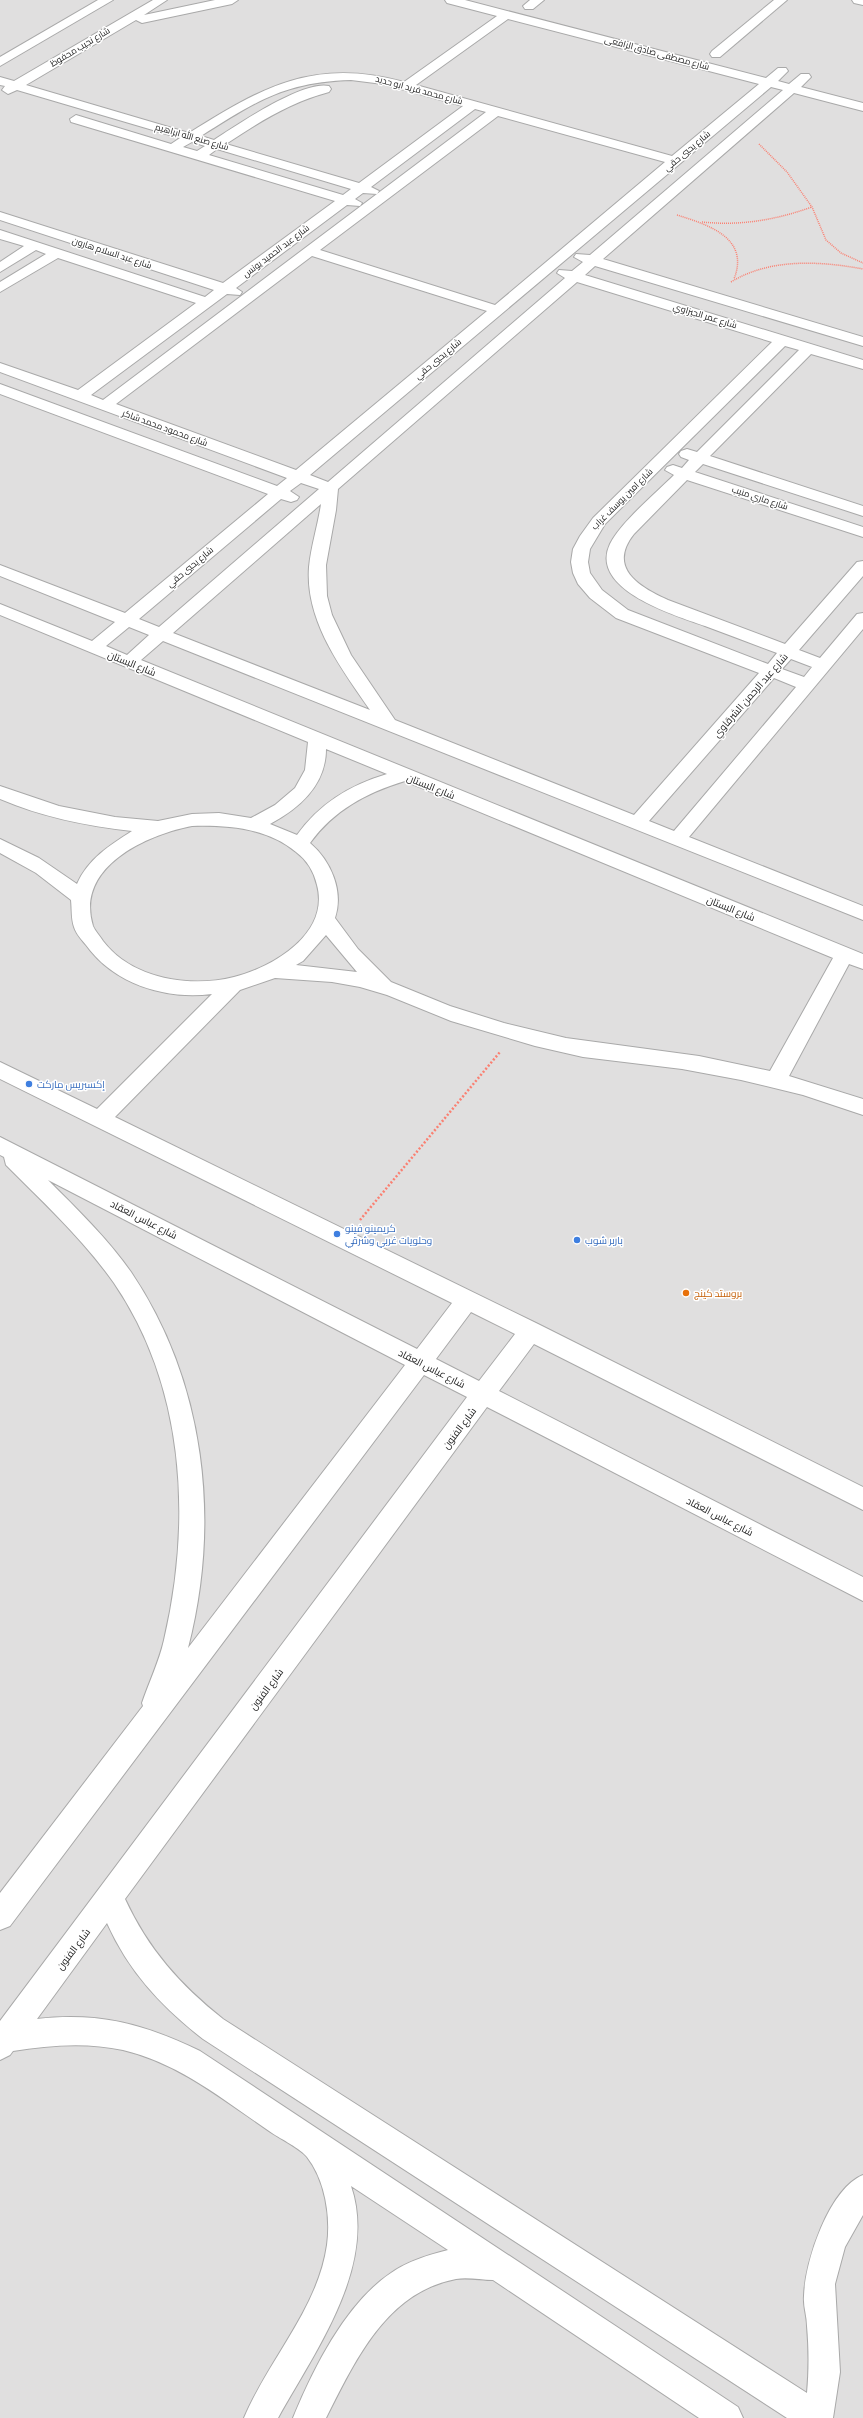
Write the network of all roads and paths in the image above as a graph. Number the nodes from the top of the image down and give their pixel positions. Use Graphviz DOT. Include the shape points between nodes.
graph roads {
  1 [pos="107,0"];
  2 [pos="160,0"];
  3 [pos="232,0"];
  4 [pos="451,0"];
  5 [pos="781,0"];
  6 [pos="858,0"];
  7 [pos="863,1"];
  8 [pos="514,2"];
  9 [pos="537,5"];
  10 [pos="507,14"];
  11 [pos="116,26"];
  12 [pos="702,50"];
  13 [pos="716,54"];
  14 [pos="731,58"];
  15 [pos="0,62"];
  16 [pos="768,67"];
  17 [pos="782,71"];
  18 [pos="0,81"];
  19 [pos="769,82"];
  20 [pos="16,85"];
  21 [pos="406,86"];
  22 [pos="792,88"];
  23 [pos="0,95"];
  24 [pos="15,101"];
  25 [pos="473,105"];
  26 [pos="863,107"];
  27 [pos="496,111"];
  28 [pos="60,114"];
  29 [pos="460,114"];
  30 [pos="483,120"];
  31 [pos="740,133"];
  32 [pos="191,137"];
  33 [pos="216,144"];
  34 [pos="173,148"];
  35 [pos="198,156"];
  36 [pos="675,161"];
  37 [pos="663,171"];
  38 [pos="362,187"];
  39 [pos="385,194"];
  40 [pos="344,200"];
  41 [pos="368,207"];
  42 [pos="812,207"];
  43 [pos="0,216"];
  44 [pos="0,234"];
  45 [pos="35,245"];
  46 [pos="310,251"];
  47 [pos="56,252"];
  48 [pos="565,253"];
  49 [pos="593,261"];
  50 [pos="863,263"];
  51 [pos="0,268"];
  52 [pos="547,268"];
  53 [pos="863,269"];
  54 [pos="575,276"];
  55 [pos="0,288"];
  56 [pos="224,289"];
  57 [pos="248,297"];
  58 [pos="207,302"];
  59 [pos="497,310"];
  60 [pos="782,340"];
  61 [pos="863,342"];
  62 [pos="809,348"];
  63 [pos="863,364"];
  64 [pos="0,368"];
  65 [pos="0,389"];
  66 [pos="79,397"];
  67 [pos="104,406"];
  68 [pos="672,449"];
  69 [pos="700,458"];
  70 [pos="657,464"];
  71 [pos="685,473"];
  72 [pos="298,477"];
  73 [pos="330,488"];
  74 [pos="279,493"];
  75 [pos="311,504"];
  76 [pos="863,511"];
  77 [pos="863,532"];
  78 [pos="863,566"];
  79 [pos="0,570"];
  80 [pos="0,609"];
  81 [pos="863,618"];
  82 [pos="127,620"];
  83 [pos="162,634"];
  84 [pos="95,648"];
  85 [pos="788,652"];
  86 [pos="129,662"];
  87 [pos="823,665"];
  88 [pos="771,671"];
  89 [pos="806,684"];
  90 [pos="390,725"];
  91 [pos="317,739"];
  92 [pos="406,776"];
  93 [pos="0,792"];
  94 [pos="637,823"];
  95 [pos="255,824"];
  96 [pos="156,828"];
  97 [pos="677,839"];
  98 [pos="0,844"];
  99 [pos="300,844"];
  100 [pos="81,897"];
  101 [pos="863,913"];
  102 [pos="326,920"];
  103 [pos="845,954"];
  104 [pos="863,962"];
  105 [pos="276,971"];
  106 [pos="232,986"];
  107 [pos="386,987"];
  108 [pos="516,1033"];
  109 [pos="0,1070"];
  110 [pos="776,1080"];
  111 [pos="863,1107"];
  112 [pos="100,1119"];
  113 [pos="0,1145"];
  114 [pos="344,1239"];
  115 [pos="467,1300"];
  116 [pos="530,1331"];
  117 [pos="420,1362"];
  118 [pos="484,1394"];
  119 [pos="863,1499"];
  120 [pos="863,1590"];
  121 [pos="149,1722"];
  122 [pos="110,1898"];
  123 [pos="0,1916"];
  124 [pos="3,2042"];
  125 [pos="316,2145"];
  126 [pos="863,2190"];
  127 [pos="495,2265"];
  128 [pos="260,2418"];
  129 [pos="309,2418"];
  130 [pos="726,2418"];
  131 [pos="816,2418"];
  1 -- 15 [label="street"];
  2 -- 11 [label="street, شارع نجيب محفوظ"];
  3 -- 11 [label="street" via="168,12"];
  4 -- 10 [label="street, شارع مصطفى صادق الرافعى"];
  5 -- 13 [label="street"];
  6 -- 7 [label="street"];
  8 -- 9 [label="street"];
  10 -- 19 [label="street, شارع مصطفى صادق الرافعى"];
  10 -- 21 [label="street"];
  11 -- 20 [label="street, شارع نجيب محفوظ"];
  12 -- 13 [label="street, شارع مصطفى صادق الرافعى"];
  13 -- 14 [label="street, شارع مصطفى صادق الرافعى"];
  16 -- 17 [label="street"];
  17 -- 19 [label="street, شارع يحيي حقي"];
  17 -- 22 [label="street" via="813,79"];
  18 -- 20 [label="street, شارع صنع الله ابراهيم"];
  19 -- 22 [label="street, شارع مصطفى صادق الرافعى"];
  19 -- 36 [label="street, شارع يحيي حقي"];
  20 -- 23 [label="street, شارع نجيب محفوظ"];
  20 -- 32 [label="street, شارع صنع الله ابراهيم"];
  21 -- 25 [label="street, شارع محمد فريد ابو حديد"];
  21 -- 32 [label="street, شارع محمد فريد ابو حديد" via="362,76 336,75 288,82 255,98"];
  22 -- 26 [label="street, شارع مصطفى صادق الرافعى"];
  22 -- 31 [label="street"];
  23 -- 24 [label="street"];
  25 -- 27 [label="street, شارع محمد فريد ابو حديد"];
  25 -- 29 [label="street, شارع عبد الحميد يونس"];
  27 -- 30 [label="street, شارع عبد الحميد يونس"];
  27 -- 36 [label="street, شارع محمد فريد ابو حديد"];
  28 -- 34 [label="street, شارع صنع الله ابراهيم"];
  29 -- 30 [label="street, شارع محمد فريد ابو حديد"];
  29 -- 33 [label="street, شارع محمد فريد ابو حديد" via="364,89 326,89 294,97"];
  29 -- 38 [label="street, شارع عبد الحميد يونس"];
  30 -- 37 [label="street, شارع محمد فريد ابو حديد"];
  30 -- 39 [label="street, شارع عبد الحميد يونس"];
  31 -- 42 [label="path" via="768,151"];
  31 -- 49 [label="street"];
  32 -- 33 [label="street, شارع صنع الله ابراهيم"];
  32 -- 34 [label="street, شارع محمد فريد ابو حديد"];
  33 -- 35 [label="street, شارع محمد فريد ابو حديد"];
  33 -- 38 [label="street, شارع صنع الله ابراهيم"];
  34 -- 35 [label="street, شارع صنع الله ابراهيم"];
  35 -- 40 [label="street, شارع صنع الله ابراهيم"];
  36 -- 37 [label="street, شارع يحيي حقي"];
  37 -- 48 [label="street, شارع يحيي حقي"];
  38 -- 39 [label="street, شارع صنع الله ابراهيم"];
  38 -- 40 [label="street, شارع عبد الحميد يونس"];
  39 -- 41 [label="street, شارع عبد الحميد يونس"];
  40 -- 41 [label="street, شارع صنع الله ابراهيم"];
  40 -- 56 [label="street, شارع عبد الحميد يونس"];
  41 -- 46 [label="street, شارع عبد الحميد يونس"];
  42 -- 50 [label="path" via="826,240 841,253"];
  42 -- 53 [label="path" via="778,219 753,223 700,222 721,234 735,248 739,267 734,280 762,268 798,263 836,264"];
  43 -- 56 [label="street, شارع عبد السلام هارون"];
  44 -- 45 [label="street, شارع عبد السلام هارون"];
  45 -- 47 [label="street, شارع عبد السلام هارون"];
  45 -- 51 [label="street"];
  46 -- 57 [label="street, شارع عبد الحميد يونس"];
  46 -- 59 [label="street"];
  47 -- 55 [label="street"];
  47 -- 58 [label="street, شارع عبد السلام هارون"];
  48 -- 49 [label="street, شارع عمر الجيزاوي"];
  48 -- 52 [label="street, شارع يحيي حقي"];
  49 -- 54 [label="street"];
  49 -- 61 [label="street, شارع عمر الجيزاوي"];
  52 -- 54 [label="street, شارع عمر الجيزاوي"];
  52 -- 59 [label="street, شارع يحيي حقي"];
  54 -- 60 [label="street, شارع عمر الجيزاوي"];
  54 -- 73 [label="street"];
  56 -- 57 [label="street, شارع عبد السلام هارون"];
  56 -- 58 [label="street, شارع عبد الحميد يونس"];
  57 -- 67 [label="street, شارع عبد الحميد يونس"];
  58 -- 66 [label="street, شارع عبد الحميد يونس"];
  59 -- 72 [label="street, شارع يحيي حقي"];
  60 -- 62 [label="street, شارع عمر الجيزاوي"];
  60 -- 68 [label="street, شارع امين يوسف غراب"];
  62 -- 63 [label="street, شارع عمر الجيزاوي"];
  62 -- 69 [label="street"];
  64 -- 66 [label="street, شارع محمود محمد شاكر"];
  65 -- 74 [label="street"];
  66 -- 67 [label="street, شارع محمود محمد شاكر"];
  67 -- 72 [label="street, شارع محمود محمد شاكر"];
  68 -- 69 [label="street, شارع ماري منيب"];
  68 -- 70 [label="street, شارع امين يوسف غراب"];
  69 -- 71 [label="street"];
  69 -- 76 [label="street, شارع ماري منيب"];
  70 -- 71 [label="street, شارع ماري منيب"];
  70 -- 88 [label="street, شارع امين يوسف غراب" via="587,535 580,551 580,568 587,585 601,600 622,614"];
  71 -- 77 [label="street, شارع ماري منيب"];
  71 -- 85 [label="street" via="628,531 617,546 615,562 622,578 639,593 662,604"];
  72 -- 73 [label="street, شارع محمود محمد شاكر"];
  72 -- 74 [label="street, شارع يحيي حقي"];
  73 -- 75 [label="street"];
  73 -- 90 [label="street" via="330,503 320,544 316,577 323,611 337,646"];
  74 -- 75 [label="street"];
  74 -- 82 [label="street, شارع يحيي حقي"];
  75 -- 83 [label="street"];
  78 -- 85 [label="street, شارع عبد الرحمن الشرقاوي"];
  79 -- 82 [label="street"];
  80 -- 84 [label="street, شارع البستان"];
  81 -- 87 [label="street"];
  82 -- 83 [label="street"];
  82 -- 84 [label="street, شارع يحيي حقي"];
  83 -- 86 [label="street"];
  83 -- 90 [label="street"];
  84 -- 86 [label="street, شارع البستان"];
  85 -- 87 [label="street"];
  85 -- 88 [label="street, شارع عبد الرحمن الشرقاوي"];
  86 -- 91 [label="street, شارع البستان"];
  87 -- 89 [label="street"];
  88 -- 89 [label="street, شارع امين يوسف غراب"];
  88 -- 94 [label="street, شارع عبد الرحمن الشرقاوي"];
  89 -- 97 [label="street"];
  90 -- 94 [label="street"];
  91 -- 92 [label="street, شارع البستان"];
  91 -- 95 [label="street" via="318,758 313,777 300,795"];
  92 -- 99 [label="street" via="359,791 330,808 313,825"];
  92 -- 103 [label="street, شارع البستان"];
  93 -- 96 [label="street" via="26,804 66,816 110,824"];
  94 -- 97 [label="street"];
  95 -- 96 [label="street" via="222,819 189,820"];
  95 -- 99 [label="street" via="279,832"];
  96 -- 100 [label="street" via="120,845 110,854 95,869"];
  97 -- 101 [label="street"];
  98 -- 100 [label="street" via="56,876"];
  99 -- 102 [label="street" via="320,866 330,892"];
  100 -- 106 [label="street" via="84,929 103,958 138,979 183,989"];
  102 -- 105 [label="street" via="308,948"];
  102 -- 107 [label="street" via="341,944 356,961"];
  103 -- 104 [label="street, شارع البستان"];
  103 -- 110 [label="street"];
  105 -- 106 [label="street"];
  105 -- 107 [label="street" via="314,974"];
  106 -- 112 [label="street"];
  107 -- 108 [label="street" via="442,1010"];
  108 -- 110 [label="street" via="566,1046 631,1057 698,1064"];
  108 -- 114 [label="path"];
  109 -- 112 [label="street"];
  110 -- 111 [label="street"];
  112 -- 114 [label="street"];
  113 -- 117 [label="street, شارع عباس العقاد"];
  113 -- 121 [label="street" via="96,1244 134,1296 164,1354 184,1418 193,1488 191,1563 176,1641"];
  114 -- 115 [label="street"];
  115 -- 116 [label="street"];
  115 -- 117 [label="street"];
  116 -- 118 [label="street, شارع الفنون"];
  116 -- 119 [label="street"];
  117 -- 118 [label="street, شارع عباس العقاد"];
  117 -- 121 [label="street"];
  118 -- 120 [label="street, شارع عباس العقاد"];
  118 -- 122 [label="street, شارع الفنون"];
  121 -- 123 [label="street"];
  122 -- 124 [label="street, شارع الفنون"];
  122 -- 131 [label="street" via="139,1957 160,1984 213,2029"];
  124 -- 125 [label="street" via="41,2032 73,2030 104,2031 156,2044 190,2061"];
  125 -- 127 [label="street"];
  125 -- 128 [label="street" via="332,2171 342,2202 344,2236 338,2269 327,2297"];
  126 -- 131 [label="street" via="836,2235 822,2270 819,2298 823,2325 824,2390"];
  127 -- 129 [label="street" via="456,2264 417,2274 382,2298 355,2331"];
  127 -- 130 [label="street"];
}
